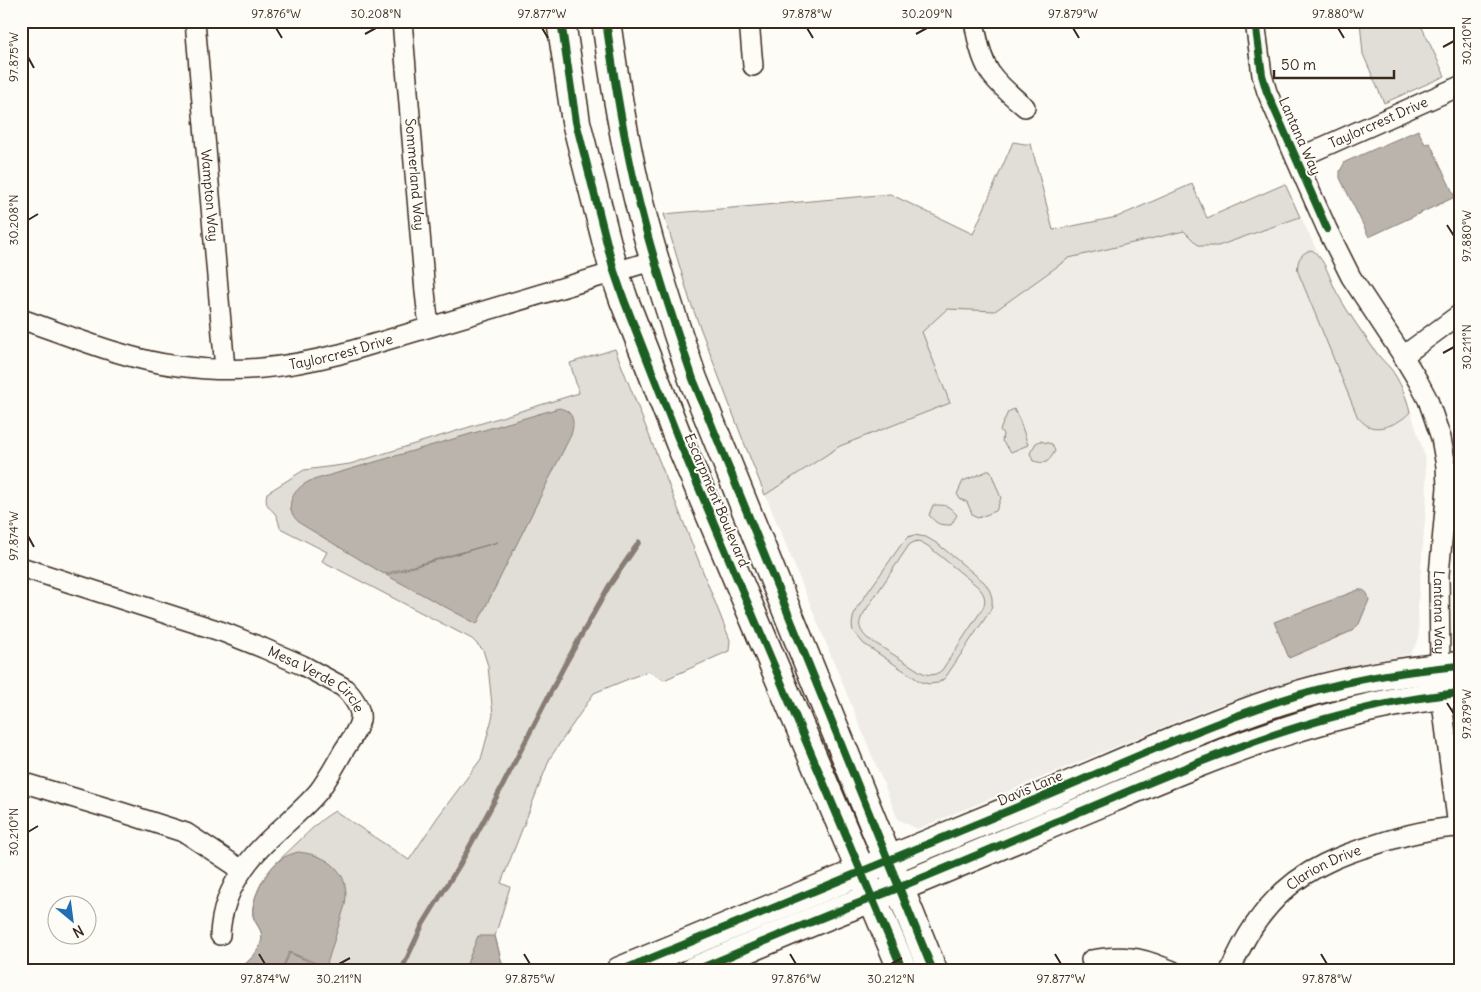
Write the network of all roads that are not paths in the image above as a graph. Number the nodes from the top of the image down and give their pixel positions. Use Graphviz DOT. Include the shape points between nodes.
graph roads {
  1 [pos="195,21"];
  2 [pos="402,21"];
  3 [pos="561,21"];
  4 [pos="606,21"];
  5 [pos="749,21"];
  6 [pos="974,21"];
  7 [pos="1255,21"];
  8 [pos="753,66"];
  9 [pos="1460,86"];
  10 [pos="1025,108"];
  11 [pos="1296,159"];
  12 [pos="655,260"];
  13 [pos="614,271"];
  14 [pos="1460,314"];
  15 [pos="21,319"];
  16 [pos="429,327"];
  17 [pos="1403,356"];
  18 [pos="225,369"];
  19 [pos="1453,516"];
  20 [pos="21,567"];
  21 [pos="1450,666"];
  22 [pos="1451,694"];
  23 [pos="21,782"];
  24 [pos="1459,827"];
  25 [pos="888,861"];
  26 [pos="242,870"];
  27 [pos="860,872"];
  28 [pos="899,888"];
  29 [pos="872,898"];
  30 [pos="220,936"];
  31 [pos="1092,960"];
  32 [pos="620,971"];
  33 [pos="694,971"];
  34 [pos="903,971"];
  35 [pos="933,971"];
  36 [pos="1173,971"];
  37 [pos="1230,971"];
  1 -- 18 [label="street, Wampton Way"];
  2 -- 16 [label="street, Sommerland Way"];
  3 -- 13 [label="main road, Escarpment Boulevard" via="576,122"];
  4 -- 12 [label="main road, Escarpment Boulevard" via="620,116"];
  5 -- 8 [label="street"];
  6 -- 10 [label="street" via="990,72"];
  7 -- 11 [label="street, Lantana Way" via="1267,92"];
  9 -- 11 [label="street, Taylorcrest Drive"];
  11 -- 17 [label="street, Lantana Way" via="1342,261"];
  12 -- 13 [label="street, Taylorcrest Drive"];
  12 -- 25 [label="main road, Escarpment Boulevard" via="693,379"];
  13 -- 16 [label="street, Taylorcrest Drive"];
  13 -- 27 [label="main road, Escarpment Boulevard" via="680,443"];
  14 -- 17 [label="street"];
  15 -- 18 [label="street, Taylorcrest Drive" via="116,352 156,362"];
  16 -- 18 [label="street, Taylorcrest Drive" via="310,362 263,369"];
  17 -- 19 [label="street, Lantana Way" via="1428,400 1441,438"];
  19 -- 21 [label="street, Lantana Way" via="1439,575"];
  20 -- 26 [label="street, Mesa Verde Circle" via="222,632 302,665 349,692 360,713 360,720 347,746 318,791"];
  21 -- 22 [label="street, Lantana Way"];
  21 -- 25 [label="main road, Davis Lane" via="1337,685 1241,714"];
  22 -- 24 [label="street, Lantana Way"];
  22 -- 28 [label="main road" via="1364,709 1262,738"];
  23 -- 26 [label="street" via="179,831"];
  24 -- 37 [label="street, Clarion Drive" via="1435,829 1382,842 1322,864 1280,894 1263,912 1250,930"];
  25 -- 27 [label="main road, Davis Lane"];
  25 -- 28 [label="main road, Escarpment Boulevard"];
  26 -- 30 [label="street, Mesa Verde Circle" via="225,905"];
  27 -- 29 [label="main road, Escarpment Boulevard"];
  27 -- 32 [label="main road, Davis Lane"];
  28 -- 29 [label="main road"];
  28 -- 35 [label="main road, Escarpment Boulevard"];
  29 -- 33 [label="main road"];
  29 -- 34 [label="main road, Escarpment Boulevard"];
  31 -- 36 [label="street" via="1131,958"];
}
